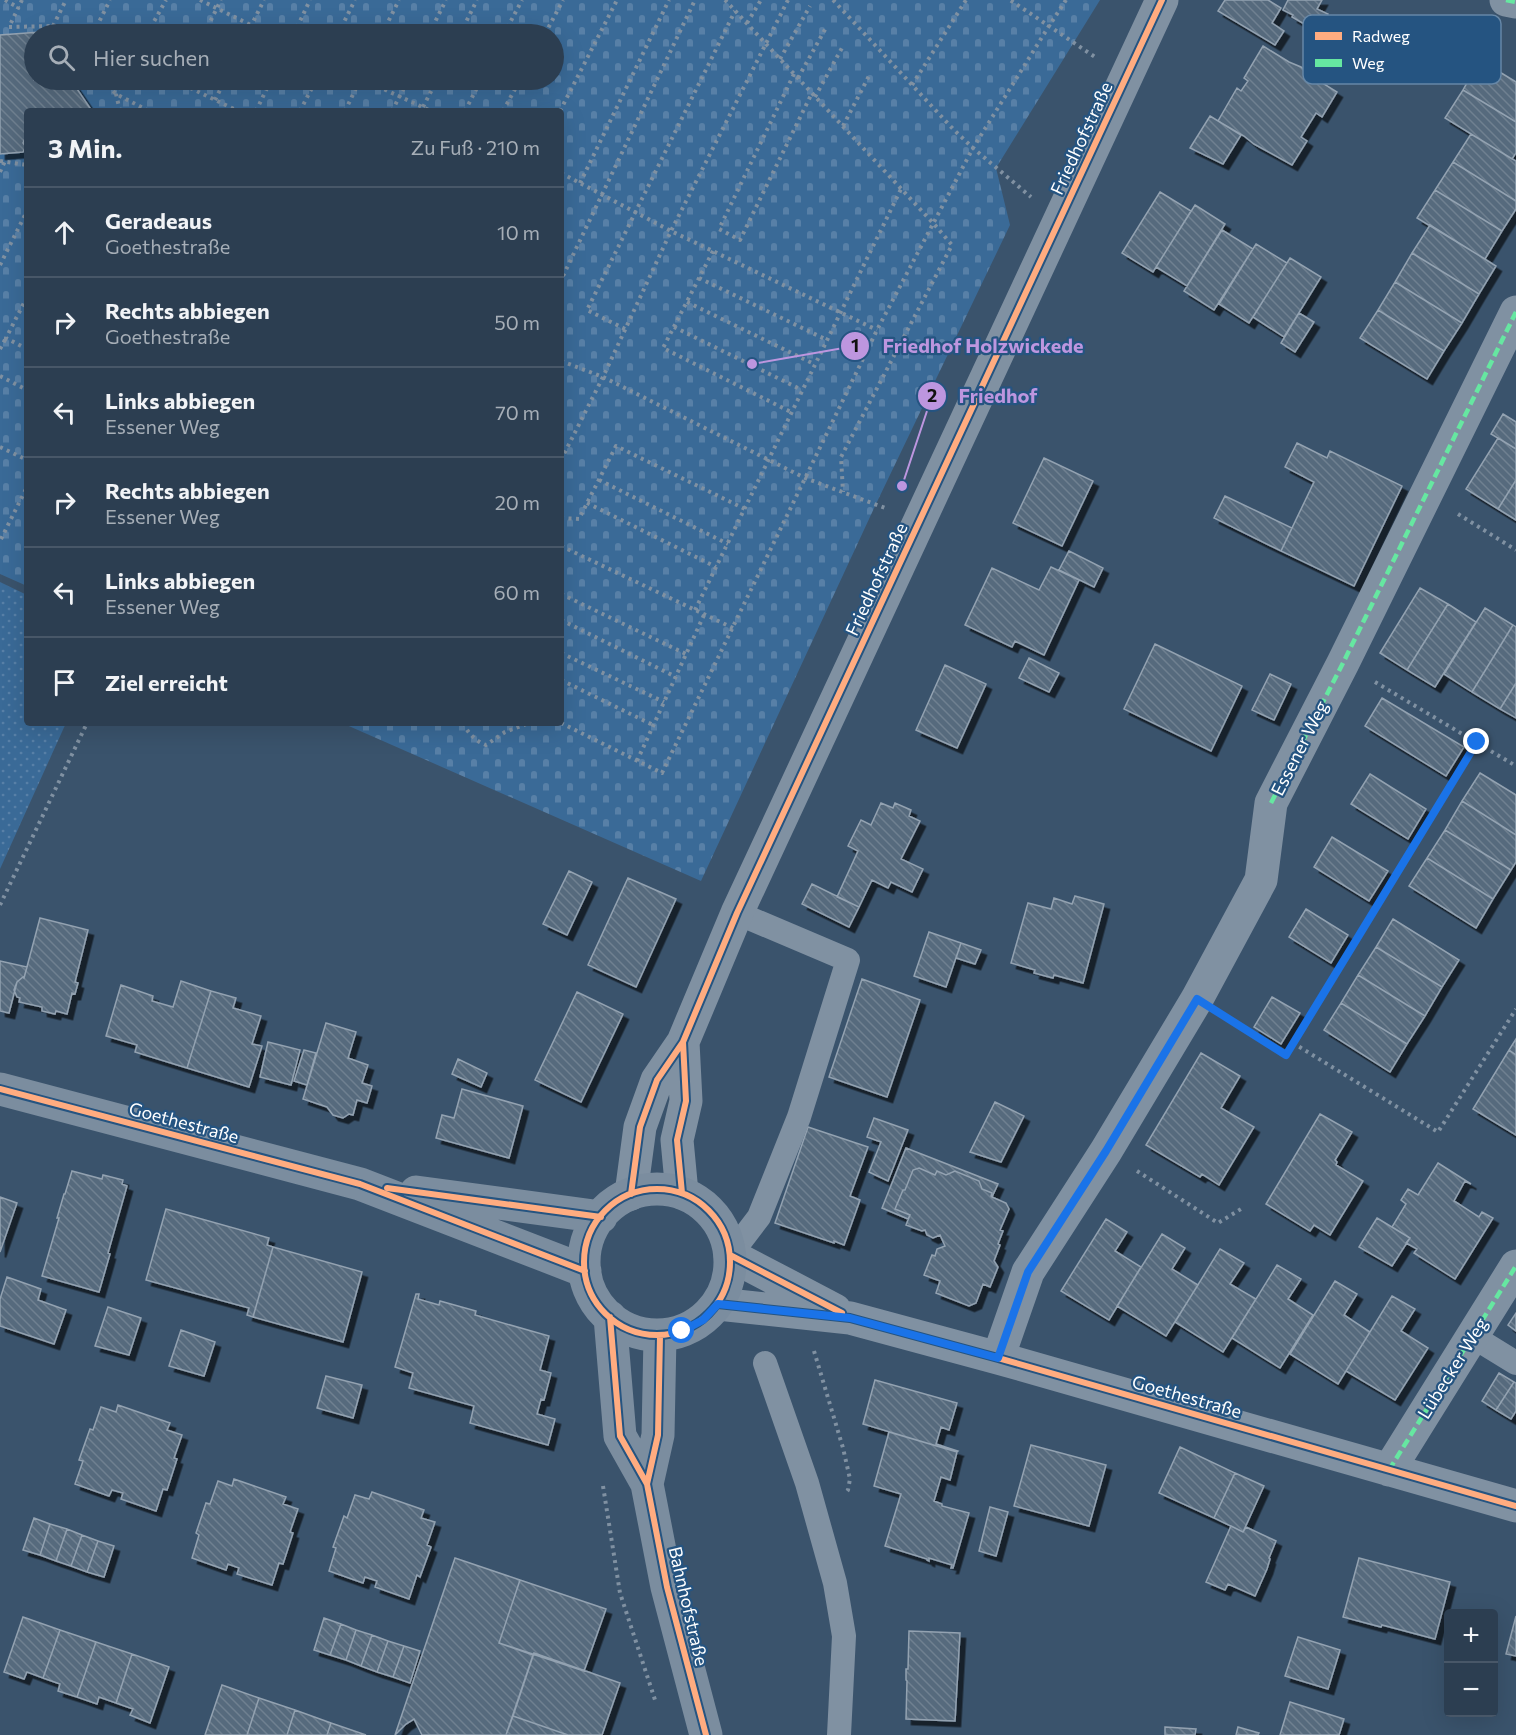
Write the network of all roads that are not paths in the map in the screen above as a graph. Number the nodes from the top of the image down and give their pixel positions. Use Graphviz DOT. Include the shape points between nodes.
graph roads {
  1 [pos="1162,0"];
  2 [pos="1506,0"];
  3 [pos="1516,2"];
  4 [pos="1514,321"];
  5 [pos="737,913"];
  6 [pos="683,1042"];
  7 [pos="0,1089"];
  8 [pos="360,1184"];
  9 [pos="682,1193"];
  10 [pos="631,1194"];
  11 [pos="601,1217"];
  12 [pos="730,1255"];
  13 [pos="1516,1266"];
  14 [pos="585,1271"];
  15 [pos="718,1304"];
  16 [pos="610,1317"];
  17 [pos="850,1318"];
  18 [pos="660,1335"];
  19 [pos="1472,1336"];
  20 [pos="998,1358"];
  21 [pos="765,1363"];
  22 [pos="1516,1364"];
  23 [pos="1389,1470"];
  24 [pos="647,1484"];
  25 [pos="1516,1506"];
  26 [pos="706,1735"];
  27 [pos="839,1735"];
  1 -- 5 [label="street, Friedhofstraße"];
  2 -- 3 [label="street"];
  4 -- 20 [label="street, Essener Weg" via="1271,802 1261,880 1197,999 1028,1272"];
  5 -- 6 [label="street, Friedhofstraße"];
  5 -- 12 [label="lane" via="849,960 799,1117 759,1217"];
  6 -- 9 [label="street, Friedhofstraße" via="686,1101 677,1140"];
  6 -- 10 [label="street, Friedhofstraße" via="657,1080 640,1127"];
  7 -- 8 [label="main road, Goethestraße"];
  8 -- 11 [label="main road, Goethestraße"];
  8 -- 14 [label="main road, Goethestraße"];
  9 -- 10 [label="main road" via="656,1190"];
  9 -- 12 [label="main road" via="706,1207 723,1229"];
  10 -- 11 [label="main road" via="609,1206"];
  11 -- 14 [label="main road" via="593,1226 585,1249"];
  12 -- 15 [label="main road" via="728,1283"];
  12 -- 17 [label="street, Goethestraße"];
  13 -- 19 [label="street, Lübecker Weg"];
  14 -- 16 [label="main road" via="590,1292"];
  15 -- 17 [label="street, Goethestraße"];
  15 -- 18 [label="main road" via="692,1326"];
  16 -- 18 [label="main road" via="637,1333"];
  16 -- 24 [label="main road, Bahnhofstraße" via="620,1437"];
  17 -- 20 [label="street, Goethestraße"];
  18 -- 24 [label="main road, Bahnhofstraße" via="658,1435"];
  19 -- 22 [label="lane"];
  19 -- 23 [label="street, Lübecker Weg"];
  20 -- 23 [label="street, Goethestraße"];
  21 -- 27 [label="lane" via="807,1482 835,1583 844,1636"];
  23 -- 25 [label="street, Goethestraße"];
  24 -- 26 [label="main road, Bahnhofstraße" via="667,1587"];
}
